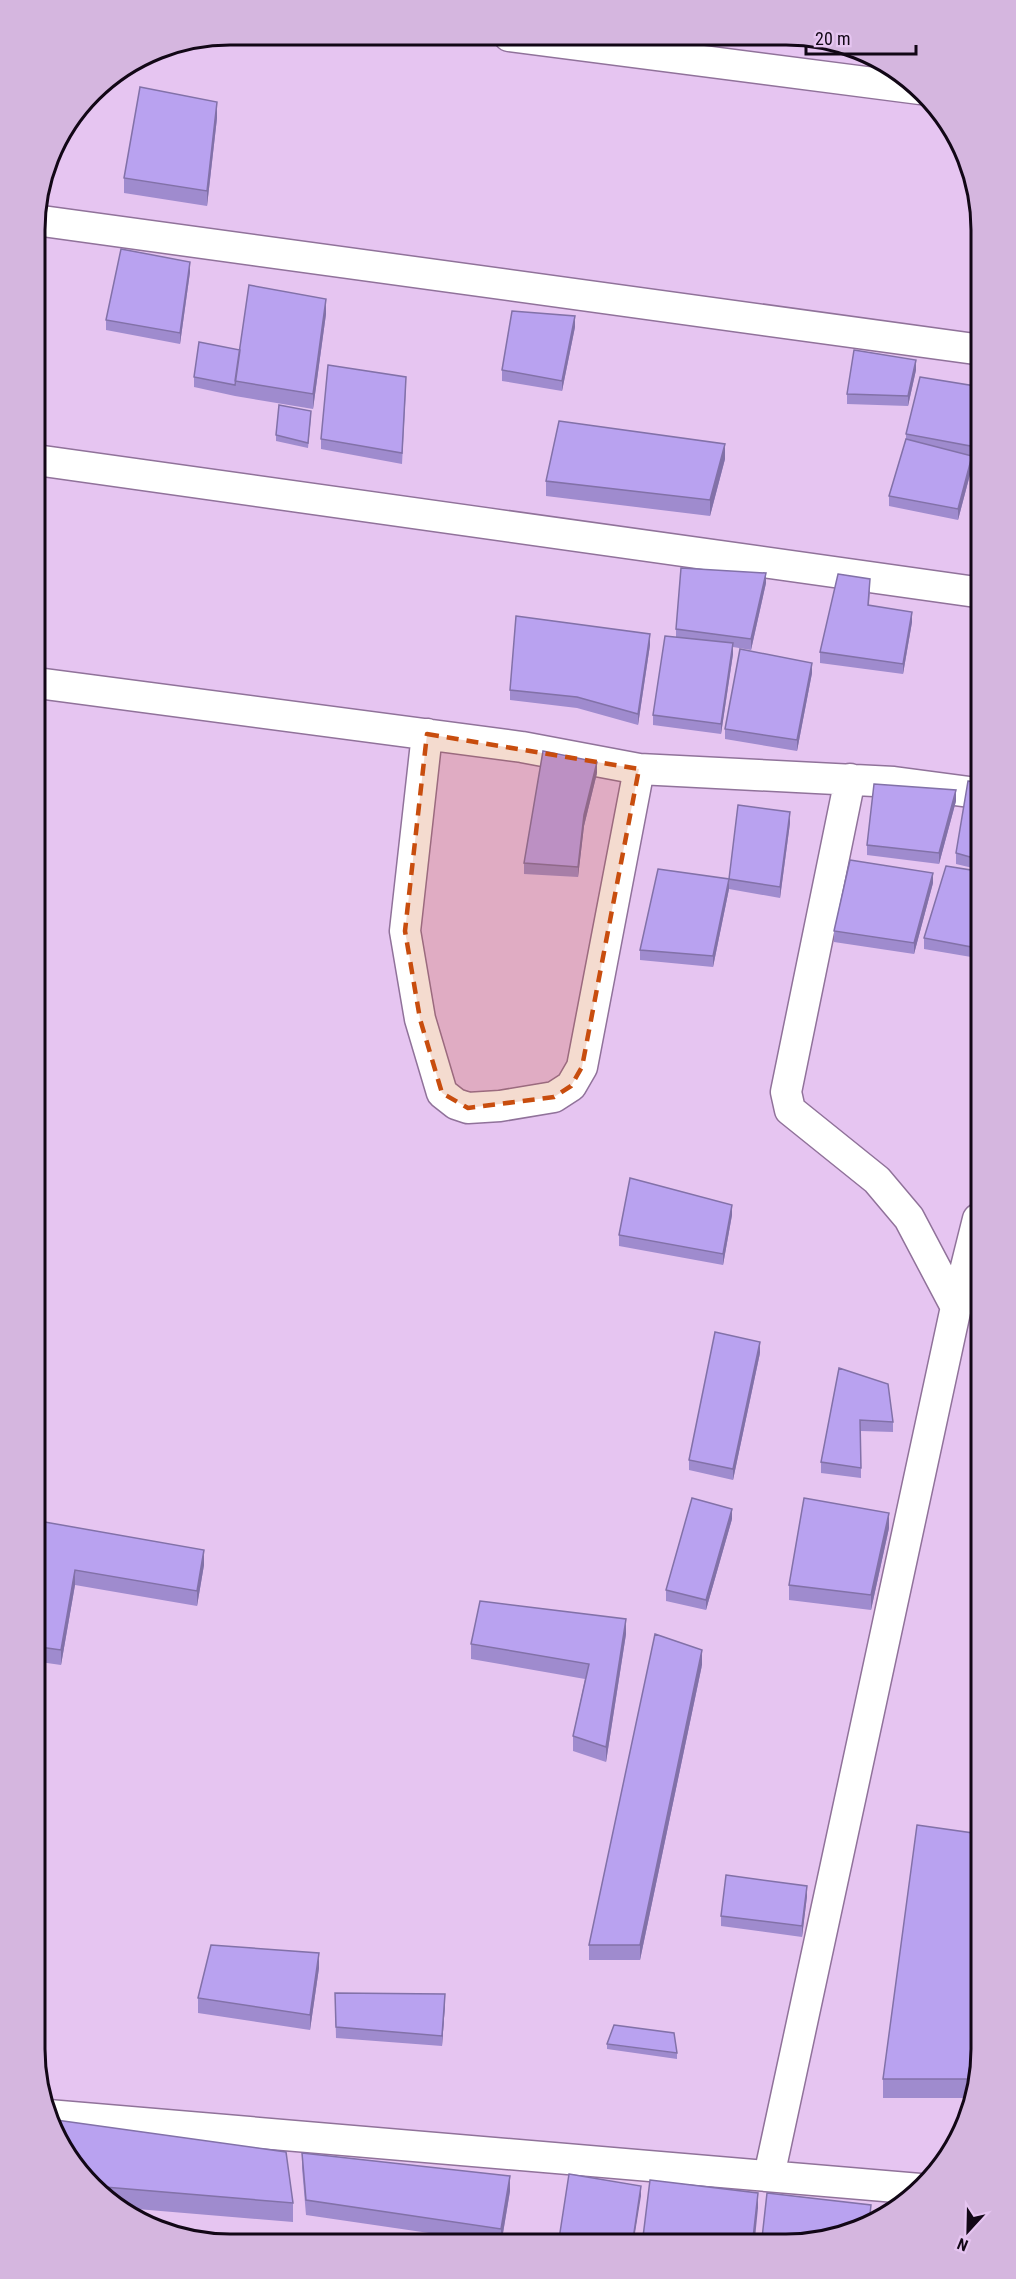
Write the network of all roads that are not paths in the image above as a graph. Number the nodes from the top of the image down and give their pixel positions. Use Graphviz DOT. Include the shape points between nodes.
graph roads {
  1 [pos="579,45"];
  2 [pos="903,87"];
  3 [pos="45,221"];
  4 [pos="971,349"];
  5 [pos="45,461"];
  6 [pos="971,591"];
  7 [pos="45,684"];
  8 [pos="427,734"];
  9 [pos="639,769"];
  10 [pos="850,779"];
  11 [pos="971,792"];
  12 [pos="971,1247"];
  13 [pos="956,1307"];
  14 [pos="58,2116"];
  15 [pos="769,2176"];
  16 [pos="908,2188"];
  1 -- 2 [label="street"];
  3 -- 4 [label="street"];
  5 -- 6 [label="street"];
  7 -- 8 [label="street"];
  8 -- 9 [label="street"];
  8 -- 9 [label="street" via="405,931 420,1018 442,1093 468,1108 554,1097 571,1086 582,1067"];
  9 -- 10 [label="street"];
  10 -- 11 [label="street"];
  10 -- 13 [label="street" via="786,1092 790,1110 877,1180 909,1218"];
  12 -- 13 [label="street"];
  13 -- 15 [label="street"];
  14 -- 15 [label="street"];
  15 -- 16 [label="street"];
}
